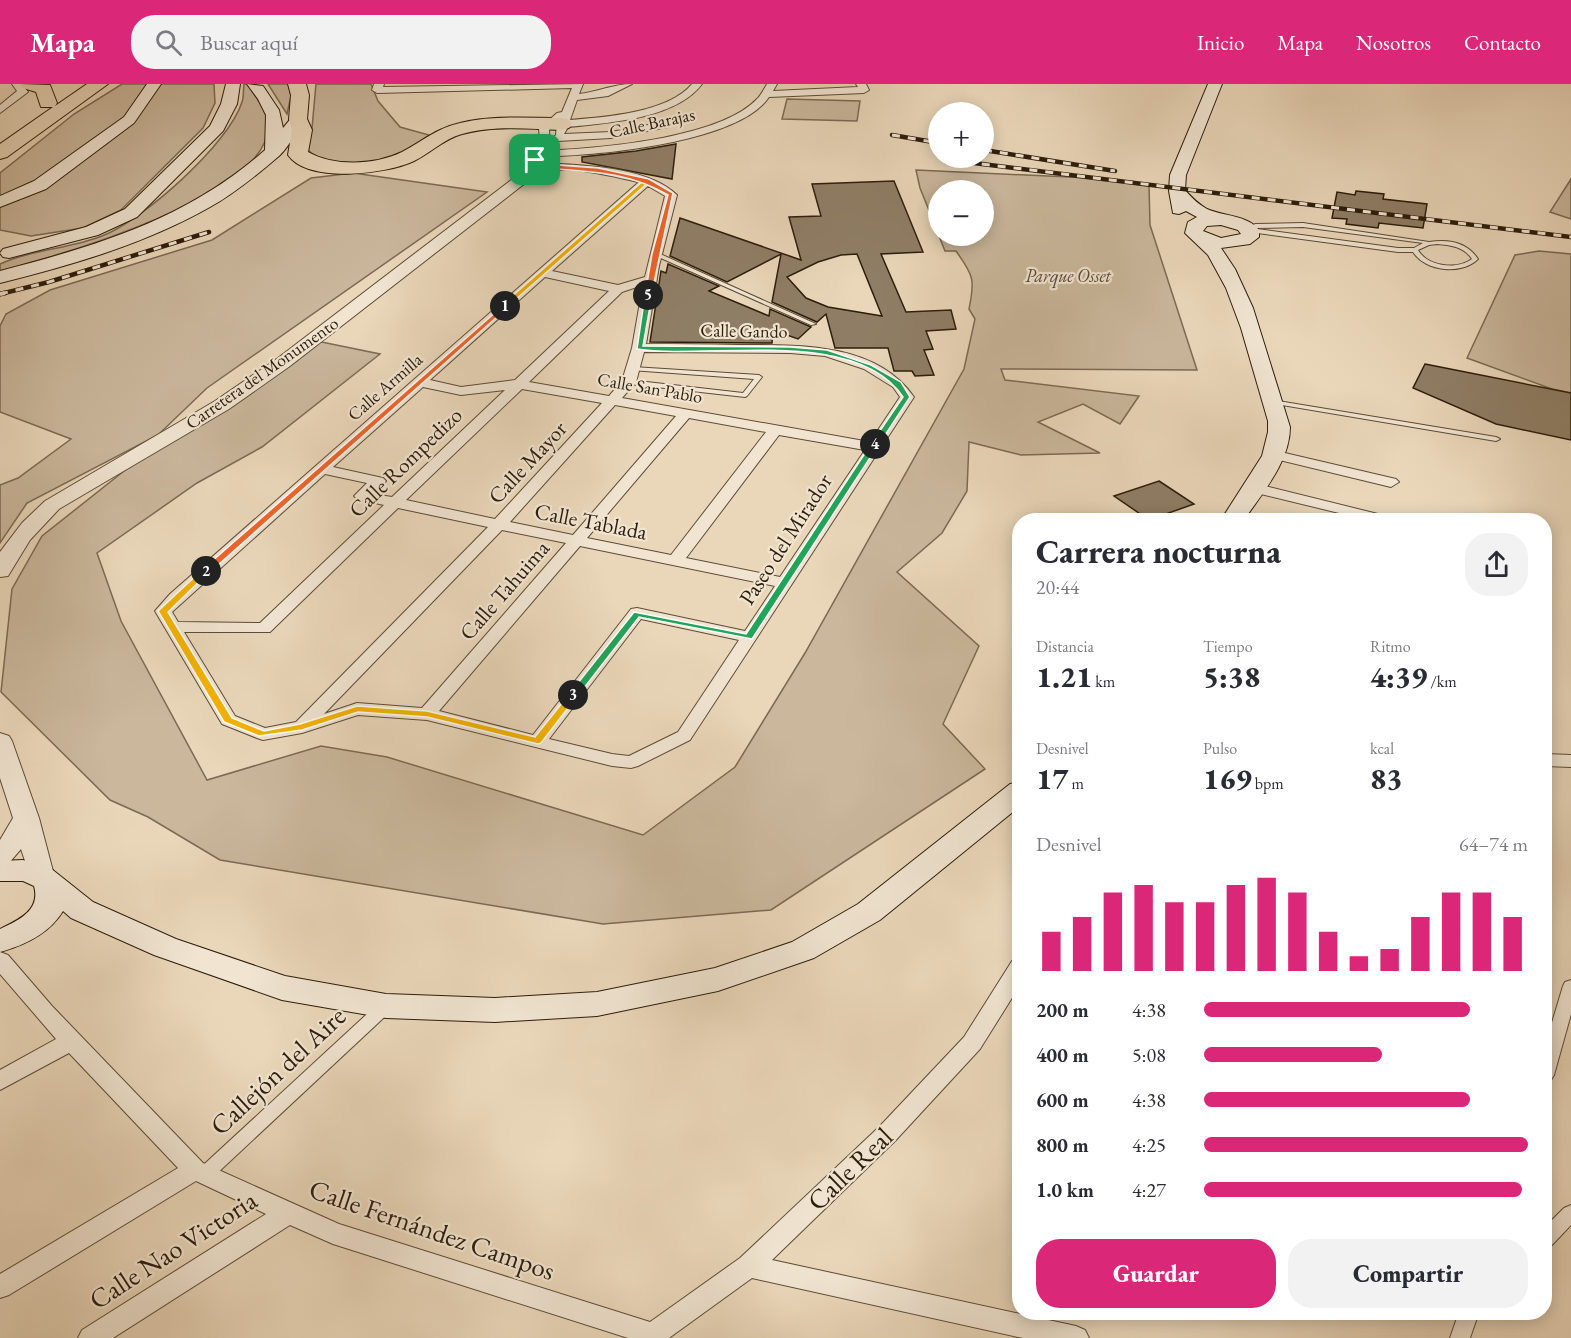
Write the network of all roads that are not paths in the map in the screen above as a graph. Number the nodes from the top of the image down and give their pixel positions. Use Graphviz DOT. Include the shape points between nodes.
graph roads {
  1 [pos="17,84"];
  2 [pos="29,84"];
  3 [pos="76,84"];
  4 [pos="99,84"];
  5 [pos="154,84"];
  6 [pos="233,84"];
  7 [pos="254,84"];
  8 [pos="297,84"];
  9 [pos="539,84"];
  10 [pos="578,84"];
  11 [pos="627,84"];
  12 [pos="697,84"];
  13 [pos="861,84"];
  14 [pos="1215,84"];
  15 [pos="378,87"];
  16 [pos="770,89"];
  17 [pos="572,99"];
  18 [pos="48,103"];
  19 [pos="0,110"];
  20 [pos="640,114"];
  21 [pos="298,119"];
  22 [pos="559,124"];
  23 [pos="664,125"];
  24 [pos="687,135"];
  25 [pos="0,136"];
  26 [pos="274,152"];
  27 [pos="0,153"];
  28 [pos="556,161"];
  29 [pos="532,167"];
  30 [pos="647,181"];
  31 [pos="1177,191"];
  32 [pos="0,202"];
  33 [pos="1219,220"];
  34 [pos="1270,226"];
  35 [pos="1247,233"];
  36 [pos="1198,236"];
  37 [pos="1428,243"];
  38 [pos="6,247"];
  39 [pos="1416,251"];
  40 [pos="656,254"];
  41 [pos="542,273"];
  42 [pos="0,277"];
  43 [pos="651,279"];
  44 [pos="1233,284"];
  45 [pos="618,289"];
  46 [pos="813,324"];
  47 [pos="639,348"];
  48 [pos="631,375"];
  49 [pos="419,382"];
  50 [pos="519,384"];
  51 [pos="907,397"];
  52 [pos="613,401"];
  53 [pos="1272,402"];
  54 [pos="685,414"];
  55 [pos="775,430"];
  56 [pos="1496,439"];
  57 [pos="873,447"];
  58 [pos="1272,454"];
  59 [pos="321,469"];
  60 [pos="1391,482"];
  61 [pos="1253,488"];
  62 [pos="396,503"];
  63 [pos="1237,513"];
  64 [pos="1356,513"];
  65 [pos="498,525"];
  66 [pos="576,541"];
  67 [pos="675,561"];
  68 [pos="0,571"];
  69 [pos="785,583"];
  70 [pos="172,627"];
  71 [pos="749,637"];
  72 [pos="427,714"];
  73 [pos="302,727"];
  74 [pos="538,741"];
  75 [pos="3,757"];
  76 [pos="1552,760"];
  77 [pos="1571,760"];
  78 [pos="1012,797"];
  79 [pos="26,818"];
  80 [pos="0,857"];
  81 [pos="0,871"];
  82 [pos="45,880"];
  83 [pos="0,940"];
  84 [pos="0,960"];
  85 [pos="1012,980"];
  86 [pos="1571,986"];
  87 [pos="386,1006"];
  88 [pos="72,1041"];
  89 [pos="1552,1051"];
  90 [pos="0,1081"];
  91 [pos="200,1172"];
  92 [pos="288,1213"];
  93 [pos="1571,1213"];
  94 [pos="1552,1232"];
  95 [pos="749,1266"];
  96 [pos="0,1287"];
  97 [pos="1466,1320"];
  98 [pos="650,1336"];
  99 [pos="91,1338"];
  100 [pos="1076,1338"];
  101 [pos="1460,1338"];
  1 -- 19 [label="street" via="22,92"];
  2 -- 18 [label="highway" via="44,90"];
  3 -- 18 [label="highway"];
  4 -- 27 [label="highway"];
  5 -- 32 [label="main road" via="129,120 40,185"];
  6 -- 38 [label="main road" via="229,104 217,128 131,213 64,240"];
  7 -- 26 [label="main road" via="272,111"];
  8 -- 21 [label="highway"];
  9 -- 10 [label="street"];
  9 -- 15 [label="street"];
  10 -- 17 [label="street"];
  11 -- 17 [label="street" via="604,94"];
  12 -- 20 [label="street" via="673,102"];
  13 -- 16 [label="street" via="864,90"];
  14 -- 31 [label="main road" via="1178,175"];
  16 -- 24 [label="street, Calle Barajas" via="748,110"];
  17 -- 22 [label="street"];
  18 -- 25 [label="highway"];
  20 -- 22 [label="street"];
  20 -- 23 [label="street"];
  21 -- 22 [label="highway" via="302,130 298,155 306,161 345,168 408,157 433,138 464,127"];
  21 -- 26 [label="main road"];
  22 -- 23 [label="street" via="611,135"];
  22 -- 28 [label="street"];
  22 -- 29 [label="street" via="544,129 542,156"];
  23 -- 24 [label="street"];
  24 -- 28 [label="street, Calle Barajas"];
  26 -- 42 [label="main road" via="233,185 167,220 103,246"];
  28 -- 29 [label="street" via="543,174"];
  28 -- 30 [label="street"];
  29 -- 68 [label="street, Carretera del Monumento" via="284,362 231,399 52,506 9,552"];
  30 -- 40 [label="street, Calle Mayor" via="671,195"];
  30 -- 41 [label="street, Calle Armilla"];
  31 -- 33 [label="main road" via="1190,206"];
  31 -- 36 [label="main road" via="1180,209"];
  33 -- 35 [label="main road"];
  33 -- 36 [label="main road" via="1197,223 1194,226"];
  34 -- 35 [label="lane"];
  34 -- 37 [label="lane" via="1303,225"];
  34 -- 39 [label="lane" via="1384,241"];
  35 -- 36 [label="main road" via="1219,243"];
  35 -- 39 [label="lane"];
  35 -- 44 [label="main road" via="1228,254"];
  36 -- 44 [label="main road" via="1212,248"];
  37 -- 39 [label="lane"];
  37 -- 39 [label="lane" via="1455,245 1470,251 1475,259 1461,266 1448,266 1431,263"];
  40 -- 43 [label="street, Calle Mayor"];
  40 -- 46 [label="lane"];
  41 -- 45 [label="street"];
  41 -- 49 [label="street, Calle Armilla"];
  43 -- 45 [label="street, Calle Rompedizo"];
  43 -- 47 [label="street, Calle Mayor"];
  44 -- 53 [label="main road"];
  45 -- 50 [label="street, Calle Rompedizo"];
  47 -- 48 [label="street, Calle Mayor"];
  47 -- 51 [label="street, Calle Gando" via="827,352 868,366 898,384"];
  48 -- 48 [label="lane" via="744,395 759,377"];
  48 -- 52 [label="street, Calle Mayor"];
  49 -- 50 [label="street, Calle San Pablo" via="461,391"];
  49 -- 59 [label="street, Calle Armilla"];
  50 -- 52 [label="street, Calle San Pablo"];
  50 -- 62 [label="street, Calle Rompedizo"];
  51 -- 57 [label="street, Paseo del Mirador"];
  52 -- 54 [label="street, Calle San Pablo"];
  52 -- 65 [label="street, Calle Mayor"];
  53 -- 56 [label="lane"];
  53 -- 58 [label="main road" via="1279,430"];
  54 -- 55 [label="street, Calle San Pablo"];
  54 -- 66 [label="street, Calle Tahuima"];
  55 -- 57 [label="street, Calle San Pablo"];
  55 -- 67 [label="street"];
  57 -- 69 [label="street, Paseo del Mirador"];
  58 -- 60 [label="street"];
  58 -- 61 [label="main road"];
  59 -- 62 [label="street, Calle Tablada" via="378,481 362,496"];
  59 -- 70 [label="street, Calle Armilla" via="169,604 163,611"];
  61 -- 63 [label="main road"];
  61 -- 64 [label="street"];
  62 -- 65 [label="street, Calle Tablada"];
  62 -- 70 [label="street, Calle Rompedizo" via="264,628"];
  65 -- 66 [label="street, Calle Tablada"];
  65 -- 73 [label="street, Calle Mayor"];
  66 -- 67 [label="street, Calle Tablada"];
  66 -- 72 [label="street, Calle Tahuima"];
  67 -- 69 [label="street, Calle Tablada"];
  69 -- 71 [label="street, Paseo del Mirador"];
  70 -- 73 [label="street, Paseo del Mirador" via="228,720 263,734"];
  71 -- 74 [label="street, Paseo del Mirador" via="684,736 631,762"];
  71 -- 74 [label="street" via="637,614"];
  72 -- 73 [label="street, Paseo del Mirador" via="357,709"];
  72 -- 74 [label="street, Paseo del Mirador"];
  75 -- 79 [label="street"];
  76 -- 77 [label="street"];
  78 -- 87 [label="main road" via="869,912 803,950 718,979 597,1004 495,1010"];
  79 -- 80 [label="street"];
  79 -- 82 [label="street"];
  81 -- 82 [label="main road" via="27,871"];
  82 -- 83 [label="main road" via="52,902 45,914 20,933"];
  82 -- 87 [label="main road" via="82,910 165,948 282,988"];
  84 -- 88 [label="street, Calle Fernández Campos"];
  85 -- 95 [label="street, Calle Real" via="972,1043 887,1134"];
  86 -- 89 [label="street"];
  87 -- 91 [label="street, Callejón del Aire"];
  88 -- 90 [label="street"];
  88 -- 91 [label="street, Calle Fernández Campos"];
  91 -- 92 [label="street, Calle Fernández Campos"];
  91 -- 96 [label="street"];
  92 -- 98 [label="street, Calle Fernández Campos" via="333,1233"];
  92 -- 99 [label="street, Calle Nao Victoria"];
  93 -- 94 [label="street"];
  95 -- 98 [label="street, Calle Real"];
  95 -- 100 [label="street"];
  97 -- 101 [label="street"];
}
